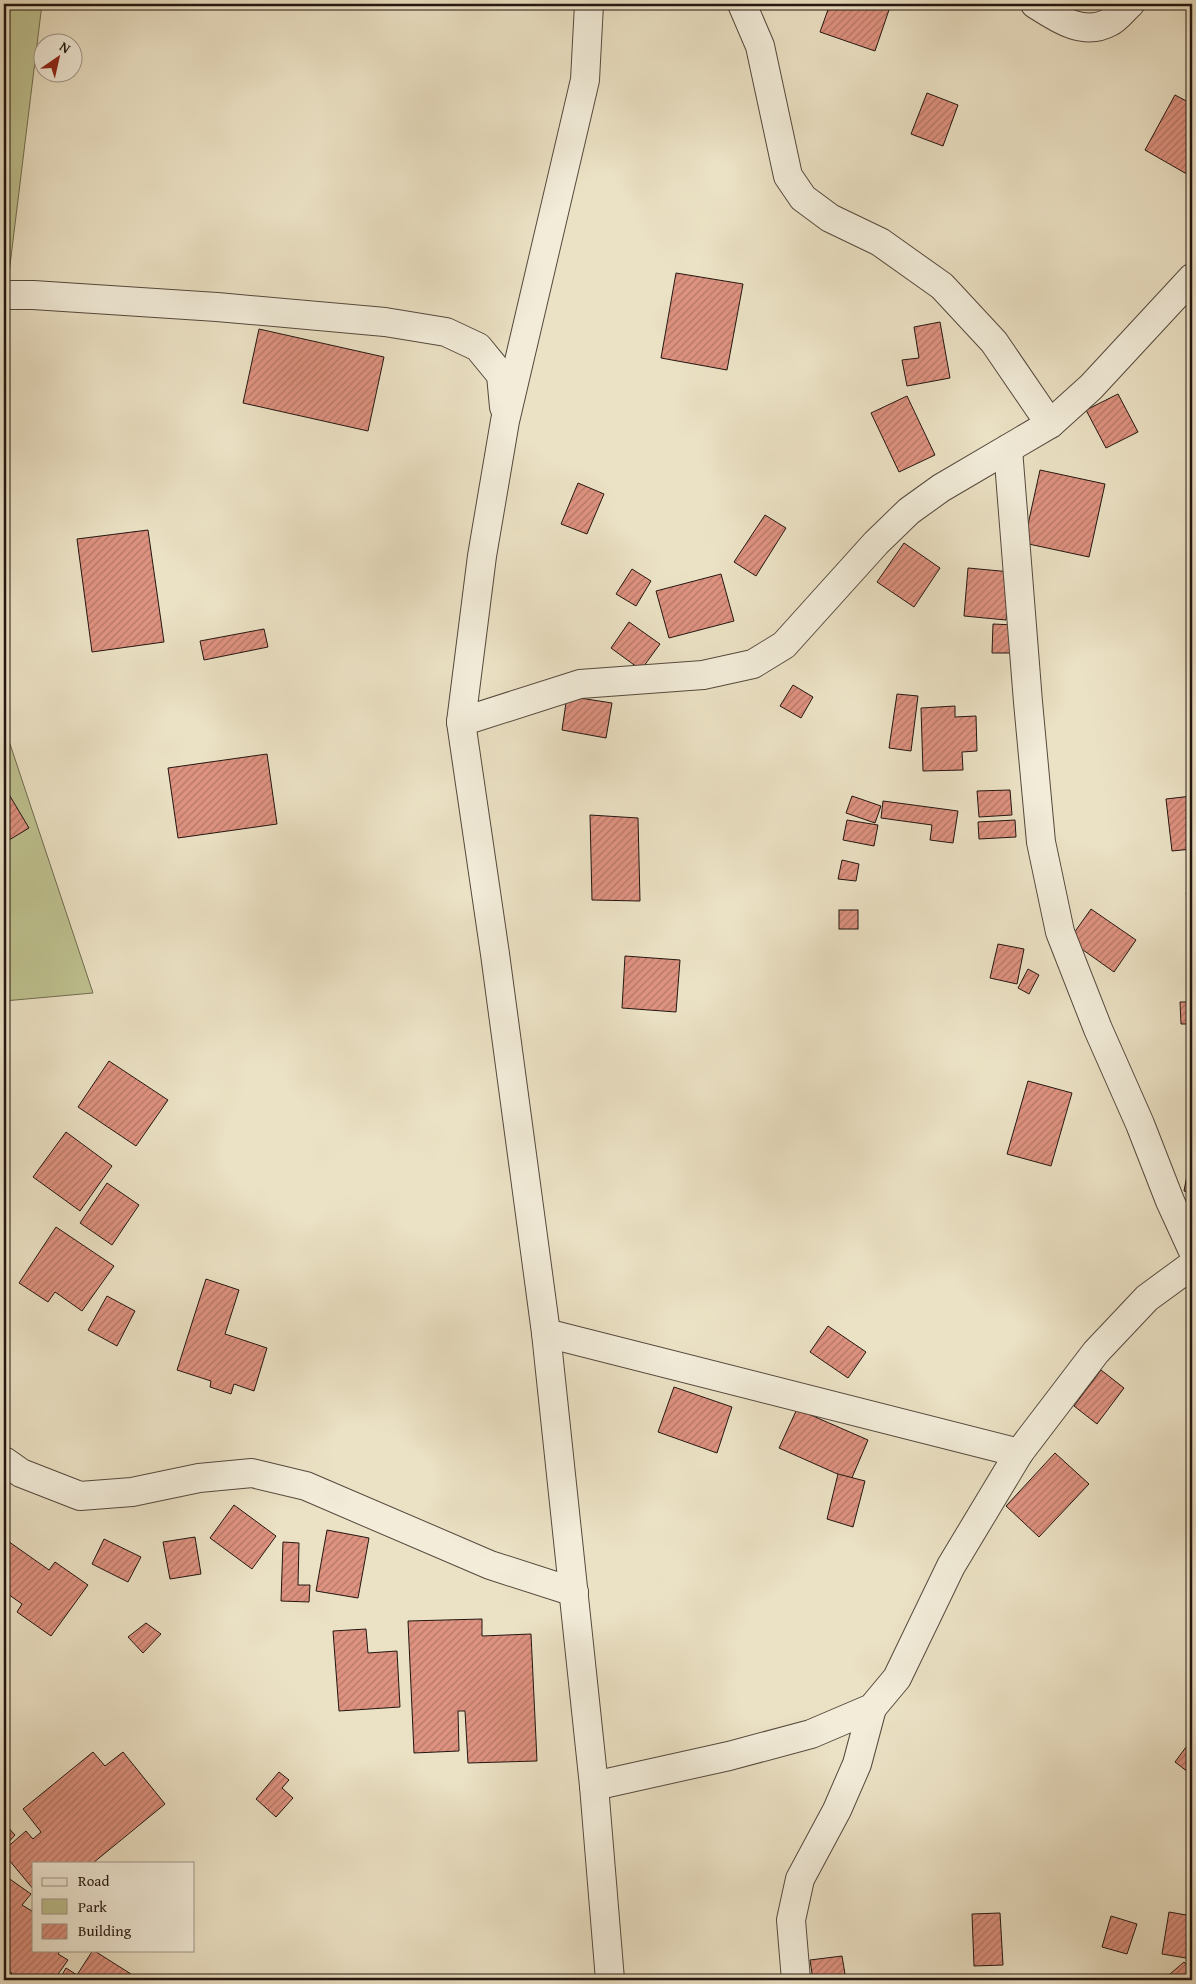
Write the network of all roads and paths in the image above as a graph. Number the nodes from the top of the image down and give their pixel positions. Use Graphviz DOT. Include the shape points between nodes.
graph roads {
  1 [pos="589,4"];
  2 [pos="742,4"];
  3 [pos="1035,4"];
  4 [pos="1130,4"];
  5 [pos="1192,278"];
  6 [pos="4,295"];
  7 [pos="505,421"];
  8 [pos="1050,424"];
  9 [pos="1008,449"];
  10 [pos="461,722"];
  11 [pos="1192,1248"];
  12 [pos="1192,1265"];
  13 [pos="546,1333"];
  14 [pos="1019,1453"];
  15 [pos="4,1461"];
  16 [pos="574,1592"];
  17 [pos="872,1708"];
  18 [pos="594,1786"];
  19 [pos="610,1980"];
  20 [pos="796,1980"];
  1 -- 7 [label="street" via="584,80"];
  2 -- 8 [label="street" via="760,46 788,176 803,198 830,218 880,242 942,286 994,342"];
  3 -- 4 [label="street" via="1066,23 1090,28 1110,22"];
  5 -- 8 [label="street" via="1091,386"];
  6 -- 7 [label="street" via="33,294 217,307 385,322 446,332 478,347 502,375"];
  7 -- 10 [label="street" via="482,556"];
  8 -- 9 [label="street"];
  9 -- 10 [label="street" via="908,511 784,645 753,664 703,675 580,684"];
  9 -- 11 [label="street" via="1041,842 1060,932"];
  10 -- 13 [label="street"];
  12 -- 14 [label="street" via="1147,1298 1096,1352"];
  13 -- 14 [label="street"];
  13 -- 16 [label="street"];
  14 -- 17 [label="street" via="951,1566 897,1678"];
  15 -- 16 [label="street" via="22,1473 80,1496 132,1492 199,1478 252,1472 306,1486 490,1565"];
  16 -- 18 [label="street"];
  17 -- 18 [label="street" via="811,1734"];
  17 -- 20 [label="street" via="857,1764 838,1810 800,1879 791,1920"];
  18 -- 19 [label="street"];
}
